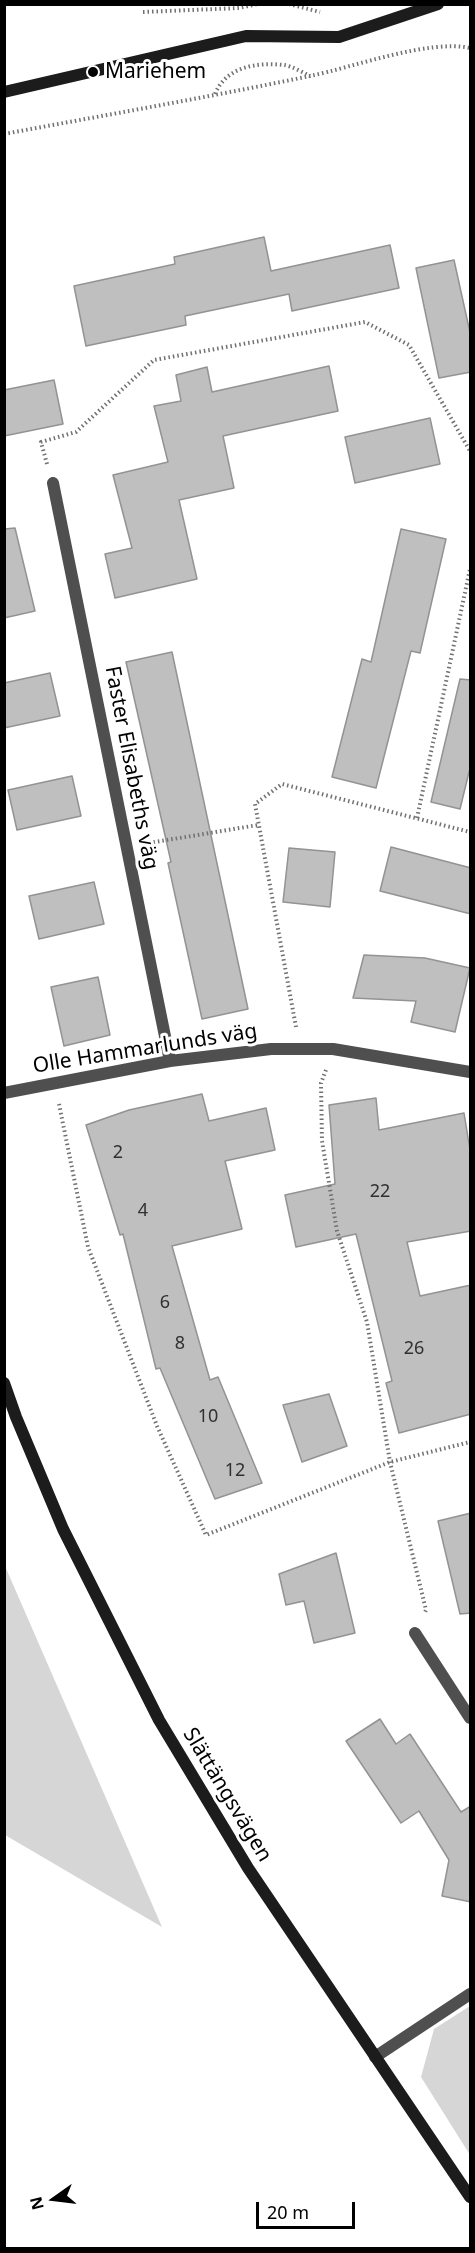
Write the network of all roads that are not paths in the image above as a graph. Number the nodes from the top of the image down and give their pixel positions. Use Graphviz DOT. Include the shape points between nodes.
graph roads {
  1 [pos="438,4"];
  2 [pos="4,92"];
  3 [pos="53,483"];
  4 [pos="170,1061"];
  5 [pos="471,1072"];
  6 [pos="4,1093"];
  7 [pos="4,1383"];
  8 [pos="415,1633"];
  9 [pos="471,1718"];
  10 [pos="471,1994"];
  11 [pos="375,2057"];
  12 [pos="471,2197"];
  1 -- 2 [label="street" via="339,37 246,36"];
  3 -- 4 [label="street, Faster Elisabeths väg"];
  4 -- 5 [label="street, Olle Hammarlunds väg" via="271,1049 333,1049"];
  4 -- 6 [label="street, Olle Hammarlunds väg"];
  7 -- 11 [label="street, Slättängsvägen" via="63,1529 159,1720 248,1868"];
  8 -- 9 [label="street"];
  10 -- 11 [label="street"];
  11 -- 12 [label="street, Slättängsvägen"];
}
